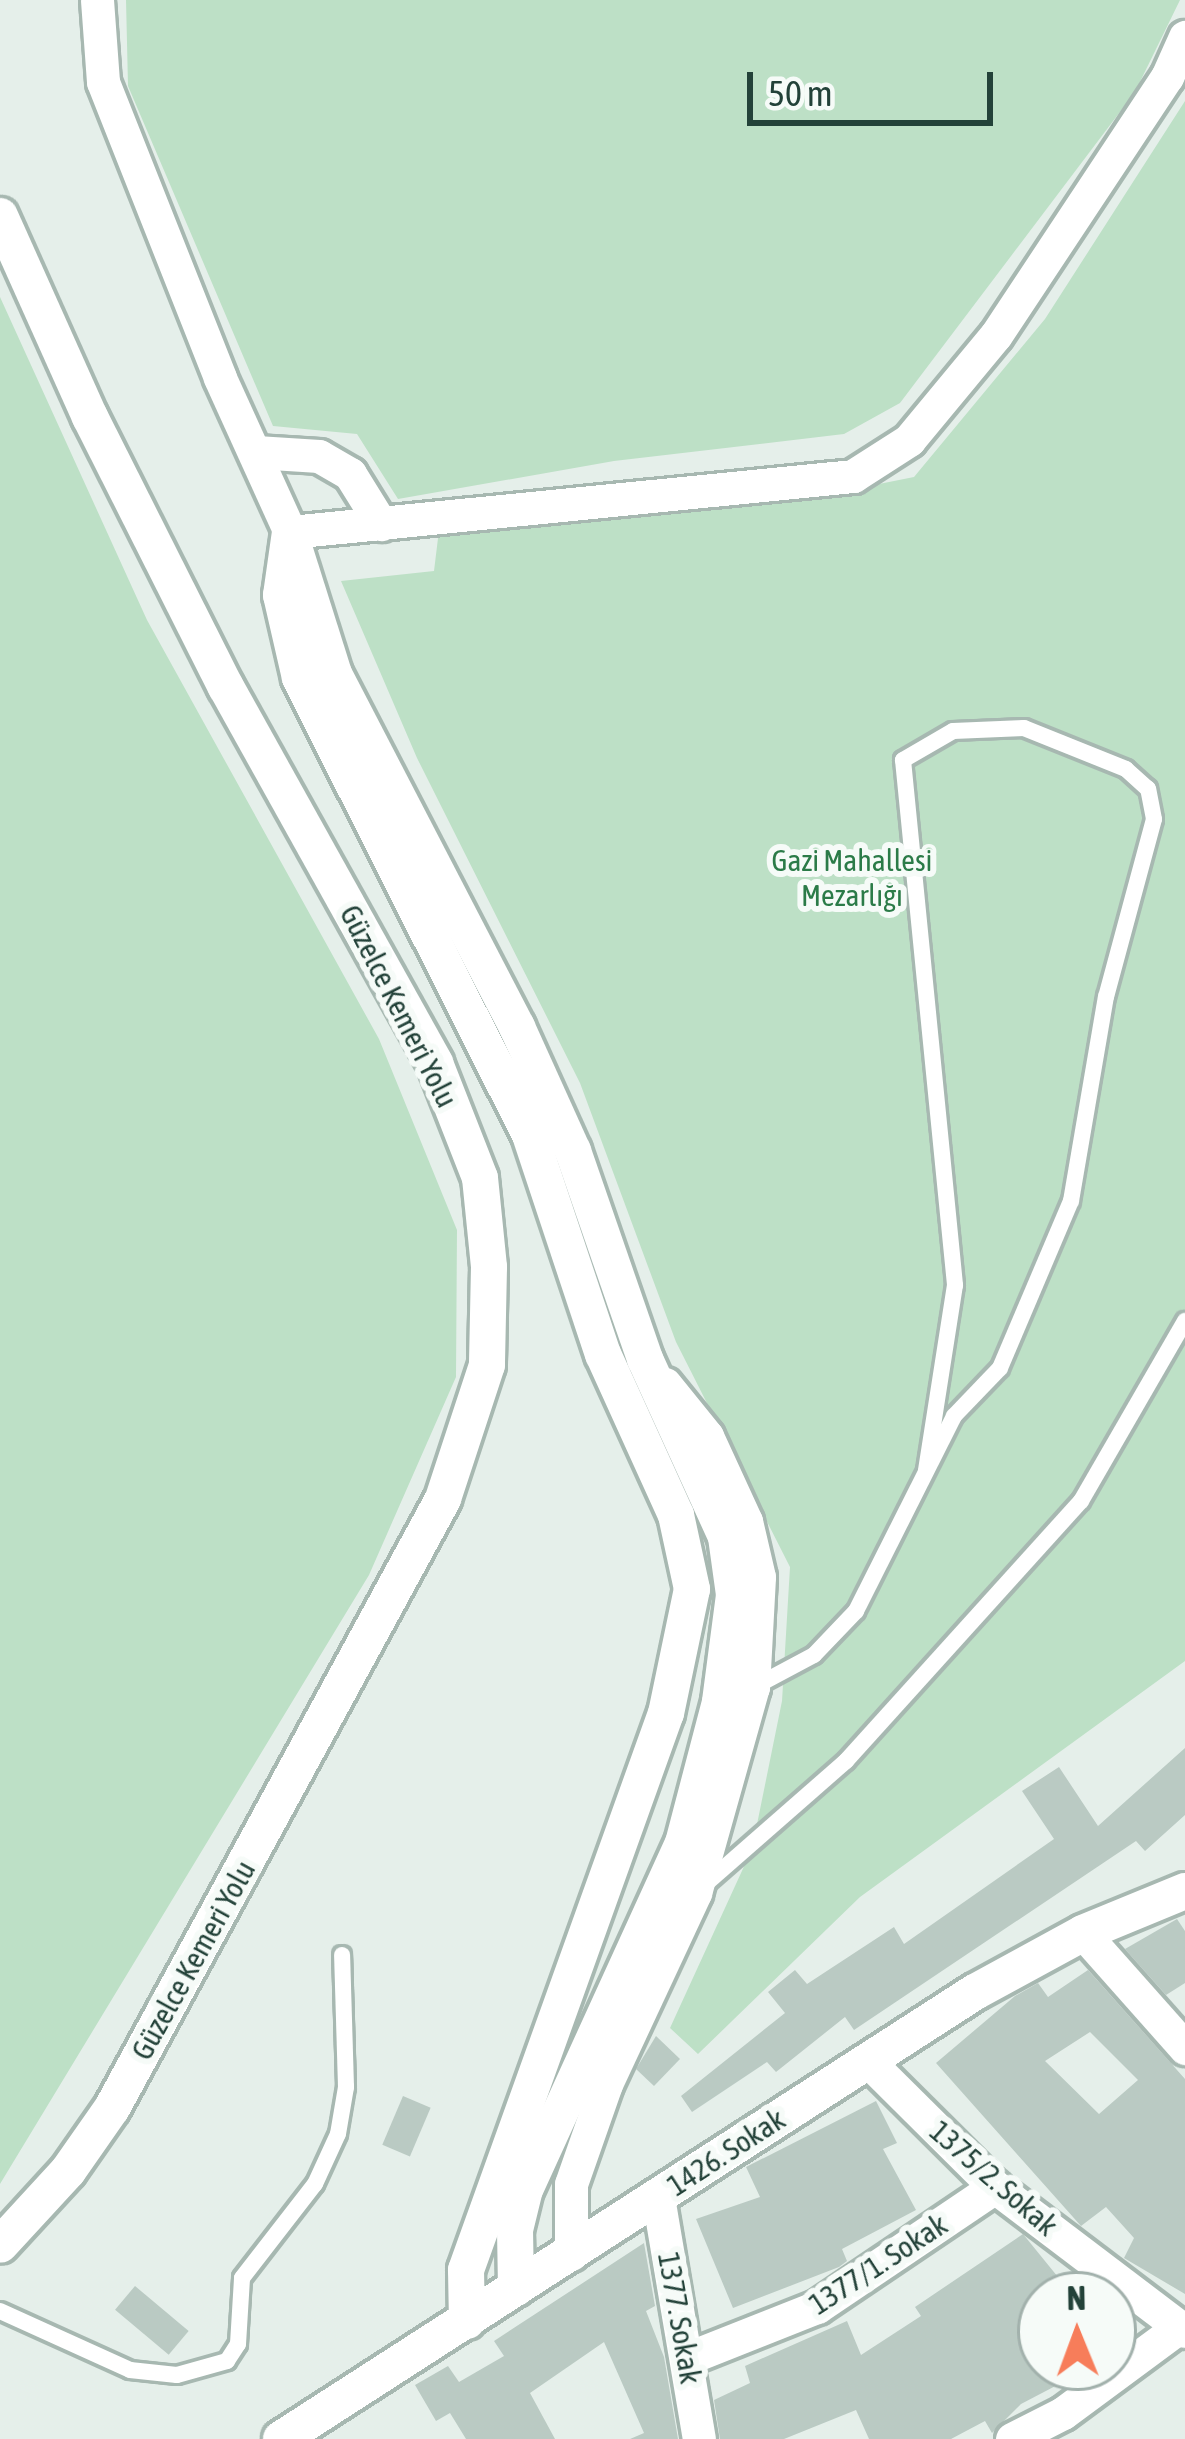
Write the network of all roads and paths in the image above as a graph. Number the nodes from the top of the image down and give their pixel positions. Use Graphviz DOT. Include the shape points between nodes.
graph roads {
  1 [pos="97,0"];
  2 [pos="1185,37"];
  3 [pos="0,216"];
  4 [pos="256,452"];
  5 [pos="381,524"];
  6 [pos="290,532"];
  7 [pos="1185,1322"];
  8 [pos="926,1471"];
  9 [pos="737,1695"];
  10 [pos="666,1713"];
  11 [pos="1185,1891"];
  12 [pos="695,1893"];
  13 [pos="1083,1933"];
  14 [pos="342,1954"];
  15 [pos="1185,2048"];
  16 [pos="868,2061"];
  17 [pos="995,2187"];
  18 [pos="658,2197"];
  19 [pos="0,2245"];
  20 [pos="571,2254"];
  21 [pos="516,2288"];
  22 [pos="0,2311"];
  23 [pos="467,2321"];
  24 [pos="1182,2329"];
  25 [pos="688,2358"];
  26 [pos="1068,2426"];
  27 [pos="281,2439"];
  28 [pos="699,2439"];
  29 [pos="1012,2439"];
  1 -- 4 [label="street" via="103,82"];
  2 -- 5 [label="street" via="1167,77 996,335 909,440 854,476"];
  3 -- 19 [label="street, Güzelce Kemeri Yolu" via="226,687 435,1063 480,1178 489,1267 487,1365 443,1499 112,2108"];
  4 -- 5 [label="street" via="319,456 350,475"];
  4 -- 6 [label="street"];
  5 -- 6 [label="street"];
  6 -- 9 [label="street" via="334,674 517,1027 573,1151 645,1359 726,1537"];
  6 -- 10 [label="street" via="281,595 300,678 530,1135 603,1354 676,1515 692,1588"];
  7 -- 12 [label="lane" via="1082,1501 846,1762"];
  8 -- 8 [label="lane" via="954,1416 1000,1368 1071,1201 1106,997 1154,819 1148,789 1126,770 1024,728 953,731 903,760 955,1285"];
  8 -- 9 [label="lane" via="856,1611 814,1655"];
  9 -- 10 [label="street"];
  9 -- 12 [label="street"];
  9 -- 21 [label="street" via="683,1843 526,2189 514,2230"];
  10 -- 23 [label="street" via="466,2270"];
  11 -- 13 [label="street, 1426. Sokak"];
  12 -- 20 [label="street" via="578,2164 566,2218"];
  13 -- 15 [label="street"];
  13 -- 16 [label="street, 1426. Sokak"];
  14 -- 22 [label="lane" via="346,2087 338,2134 315,2184 242,2278 238,2344 227,2361 177,2375 130,2369"];
  16 -- 17 [label="street, 1375/2. Sokak"];
  16 -- 18 [label="street, 1426. Sokak"];
  17 -- 24 [label="street, 1375/2. Sokak"];
  17 -- 25 [label="street, 1377/1. Sokak" via="817,2307"];
  18 -- 20 [label="street, 1426. Sokak"];
  18 -- 25 [label="street, 1377. Sokak"];
  20 -- 21 [label="street, 1426. Sokak"];
  21 -- 23 [label="street, 1426. Sokak"];
  23 -- 27 [label="street, 1426. Sokak"];
  24 -- 26 [label="street"];
  25 -- 28 [label="street, 1377. Sokak"];
  26 -- 29 [label="street"];
}
